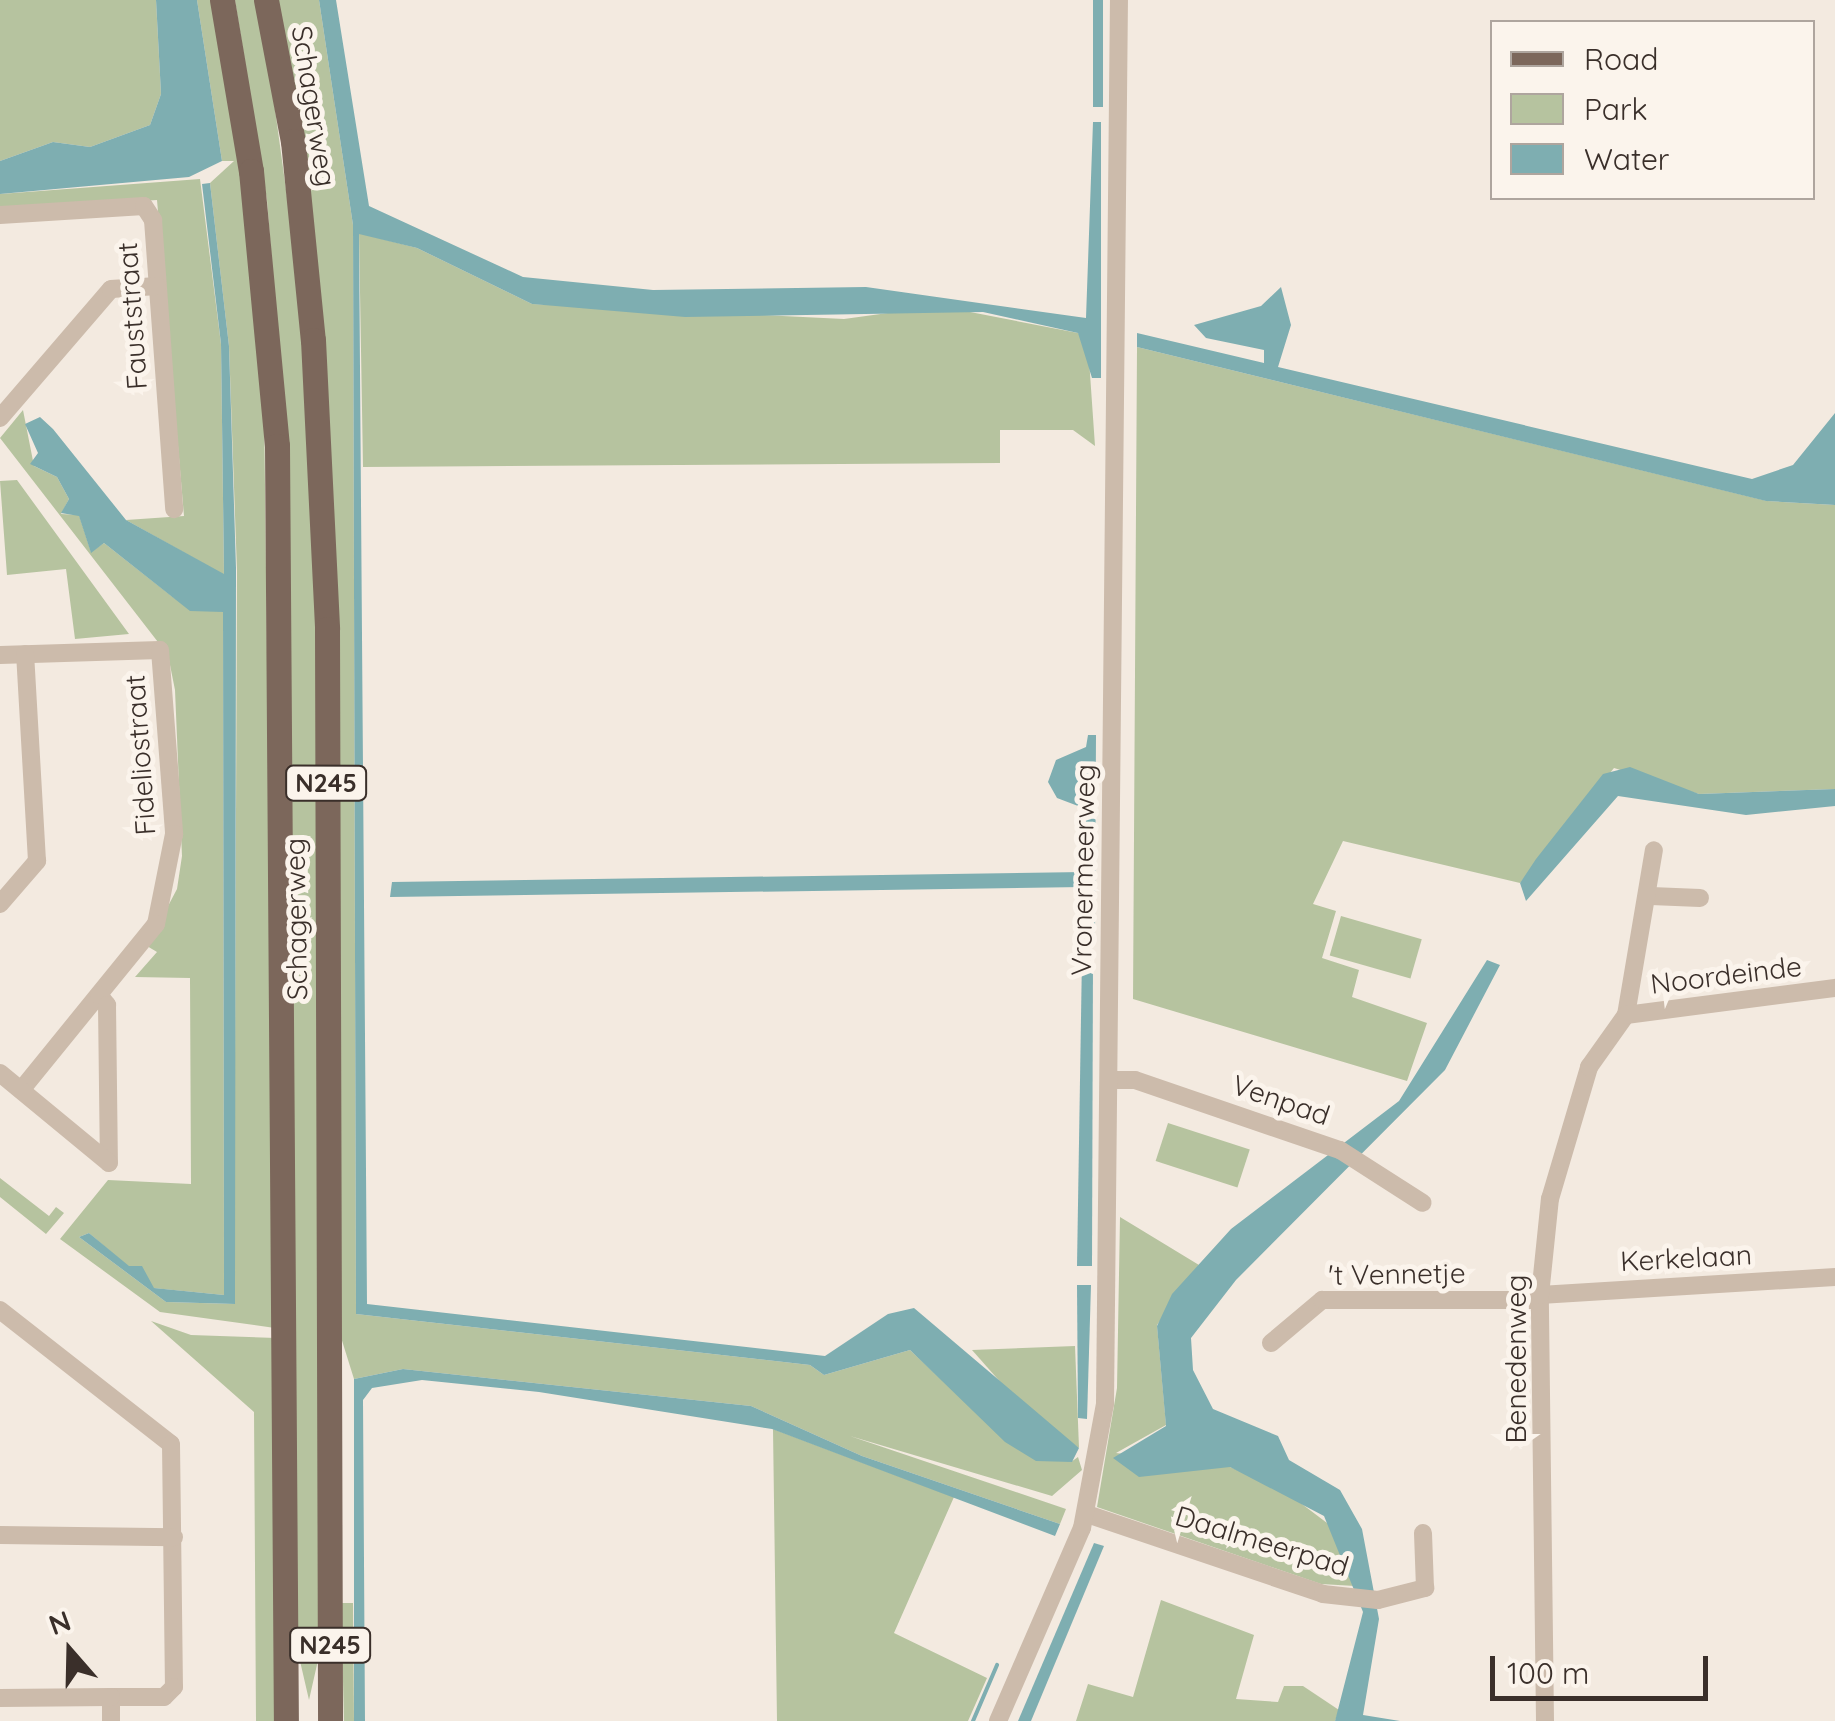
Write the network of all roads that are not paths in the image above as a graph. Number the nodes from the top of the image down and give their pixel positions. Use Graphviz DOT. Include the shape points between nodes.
graph roads {
  1 [pos="222,0"];
  2 [pos="266,0"];
  3 [pos="1119,0"];
  4 [pos="0,215"];
  5 [pos="157,286"];
  6 [pos="0,418"];
  7 [pos="174,509"];
  8 [pos="25,654"];
  9 [pos="0,655"];
  10 [pos="1654,850"];
  11 [pos="1651,896"];
  12 [pos="1700,898"];
  13 [pos="0,904"];
  14 [pos="1835,988"];
  15 [pos="99,995"];
  16 [pos="1626,1015"];
  17 [pos="0,1073"];
  18 [pos="1110,1080"];
  19 [pos="21,1090"];
  20 [pos="1423,1203"];
  21 [pos="1835,1277"];
  22 [pos="1540,1297"];
  23 [pos="0,1310"];
  24 [pos="1271,1342"];
  25 [pos="1087,1514"];
  26 [pos="1423,1532"];
  27 [pos="0,1535"];
  28 [pos="174,1537"];
  29 [pos="0,1698"];
  30 [pos="111,1698"];
  31 [pos="111,1721"];
  32 [pos="286,1721"];
  33 [pos="330,1721"];
  34 [pos="998,1721"];
  35 [pos="1545,1721"];
  1 -- 32 [label="main road, Schagerweg / N245" via="251,172 277,446"];
  2 -- 33 [label="main road, Schagerweg / N245" via="293,140 313,340 327,629"];
  3 -- 18 [label="street, Vronermeerweg"];
  4 -- 5 [label="street, Fauststraat" via="144,206"];
  5 -- 6 [label="street" via="111,289"];
  5 -- 7 [label="street, Fauststraat"];
  8 -- 9 [label="street, Fideliostraat"];
  8 -- 13 [label="street" via="37,860"];
  8 -- 15 [label="street, Fideliostraat" via="160,650 171,875 156,924"];
  10 -- 11 [label="street, Noordeinde"];
  11 -- 12 [label="street"];
  11 -- 16 [label="street, Noordeinde"];
  14 -- 16 [label="street, Noordeinde"];
  15 -- 19 [label="street, Fideliostraat"];
  15 -- 19 [label="street" via="107,1004 109,1163"];
  16 -- 22 [label="street, Benedenweg" via="1590,1067 1571,1120"];
  17 -- 19 [label="street"];
  18 -- 20 [label="street, Venpad" via="1135,1080 1348,1155"];
  18 -- 25 [label="street, Vronermeerweg" via="1104,1404"];
  21 -- 22 [label="street, Kerkelaan"];
  22 -- 24 [label="street, 't Vennetje" via="1322,1300"];
  22 -- 35 [label="street, Benedenweg"];
  23 -- 28 [label="street" via="171,1444"];
  25 -- 26 [label="street, Daalmeerpad" via="1352,1598 1378,1600 1424,1588"];
  25 -- 34 [label="street, Vronermeerweg"];
  27 -- 28 [label="street"];
  28 -- 30 [label="street" via="174,1686 164,1696"];
  29 -- 30 [label="street"];
  30 -- 31 [label="street"];
}
